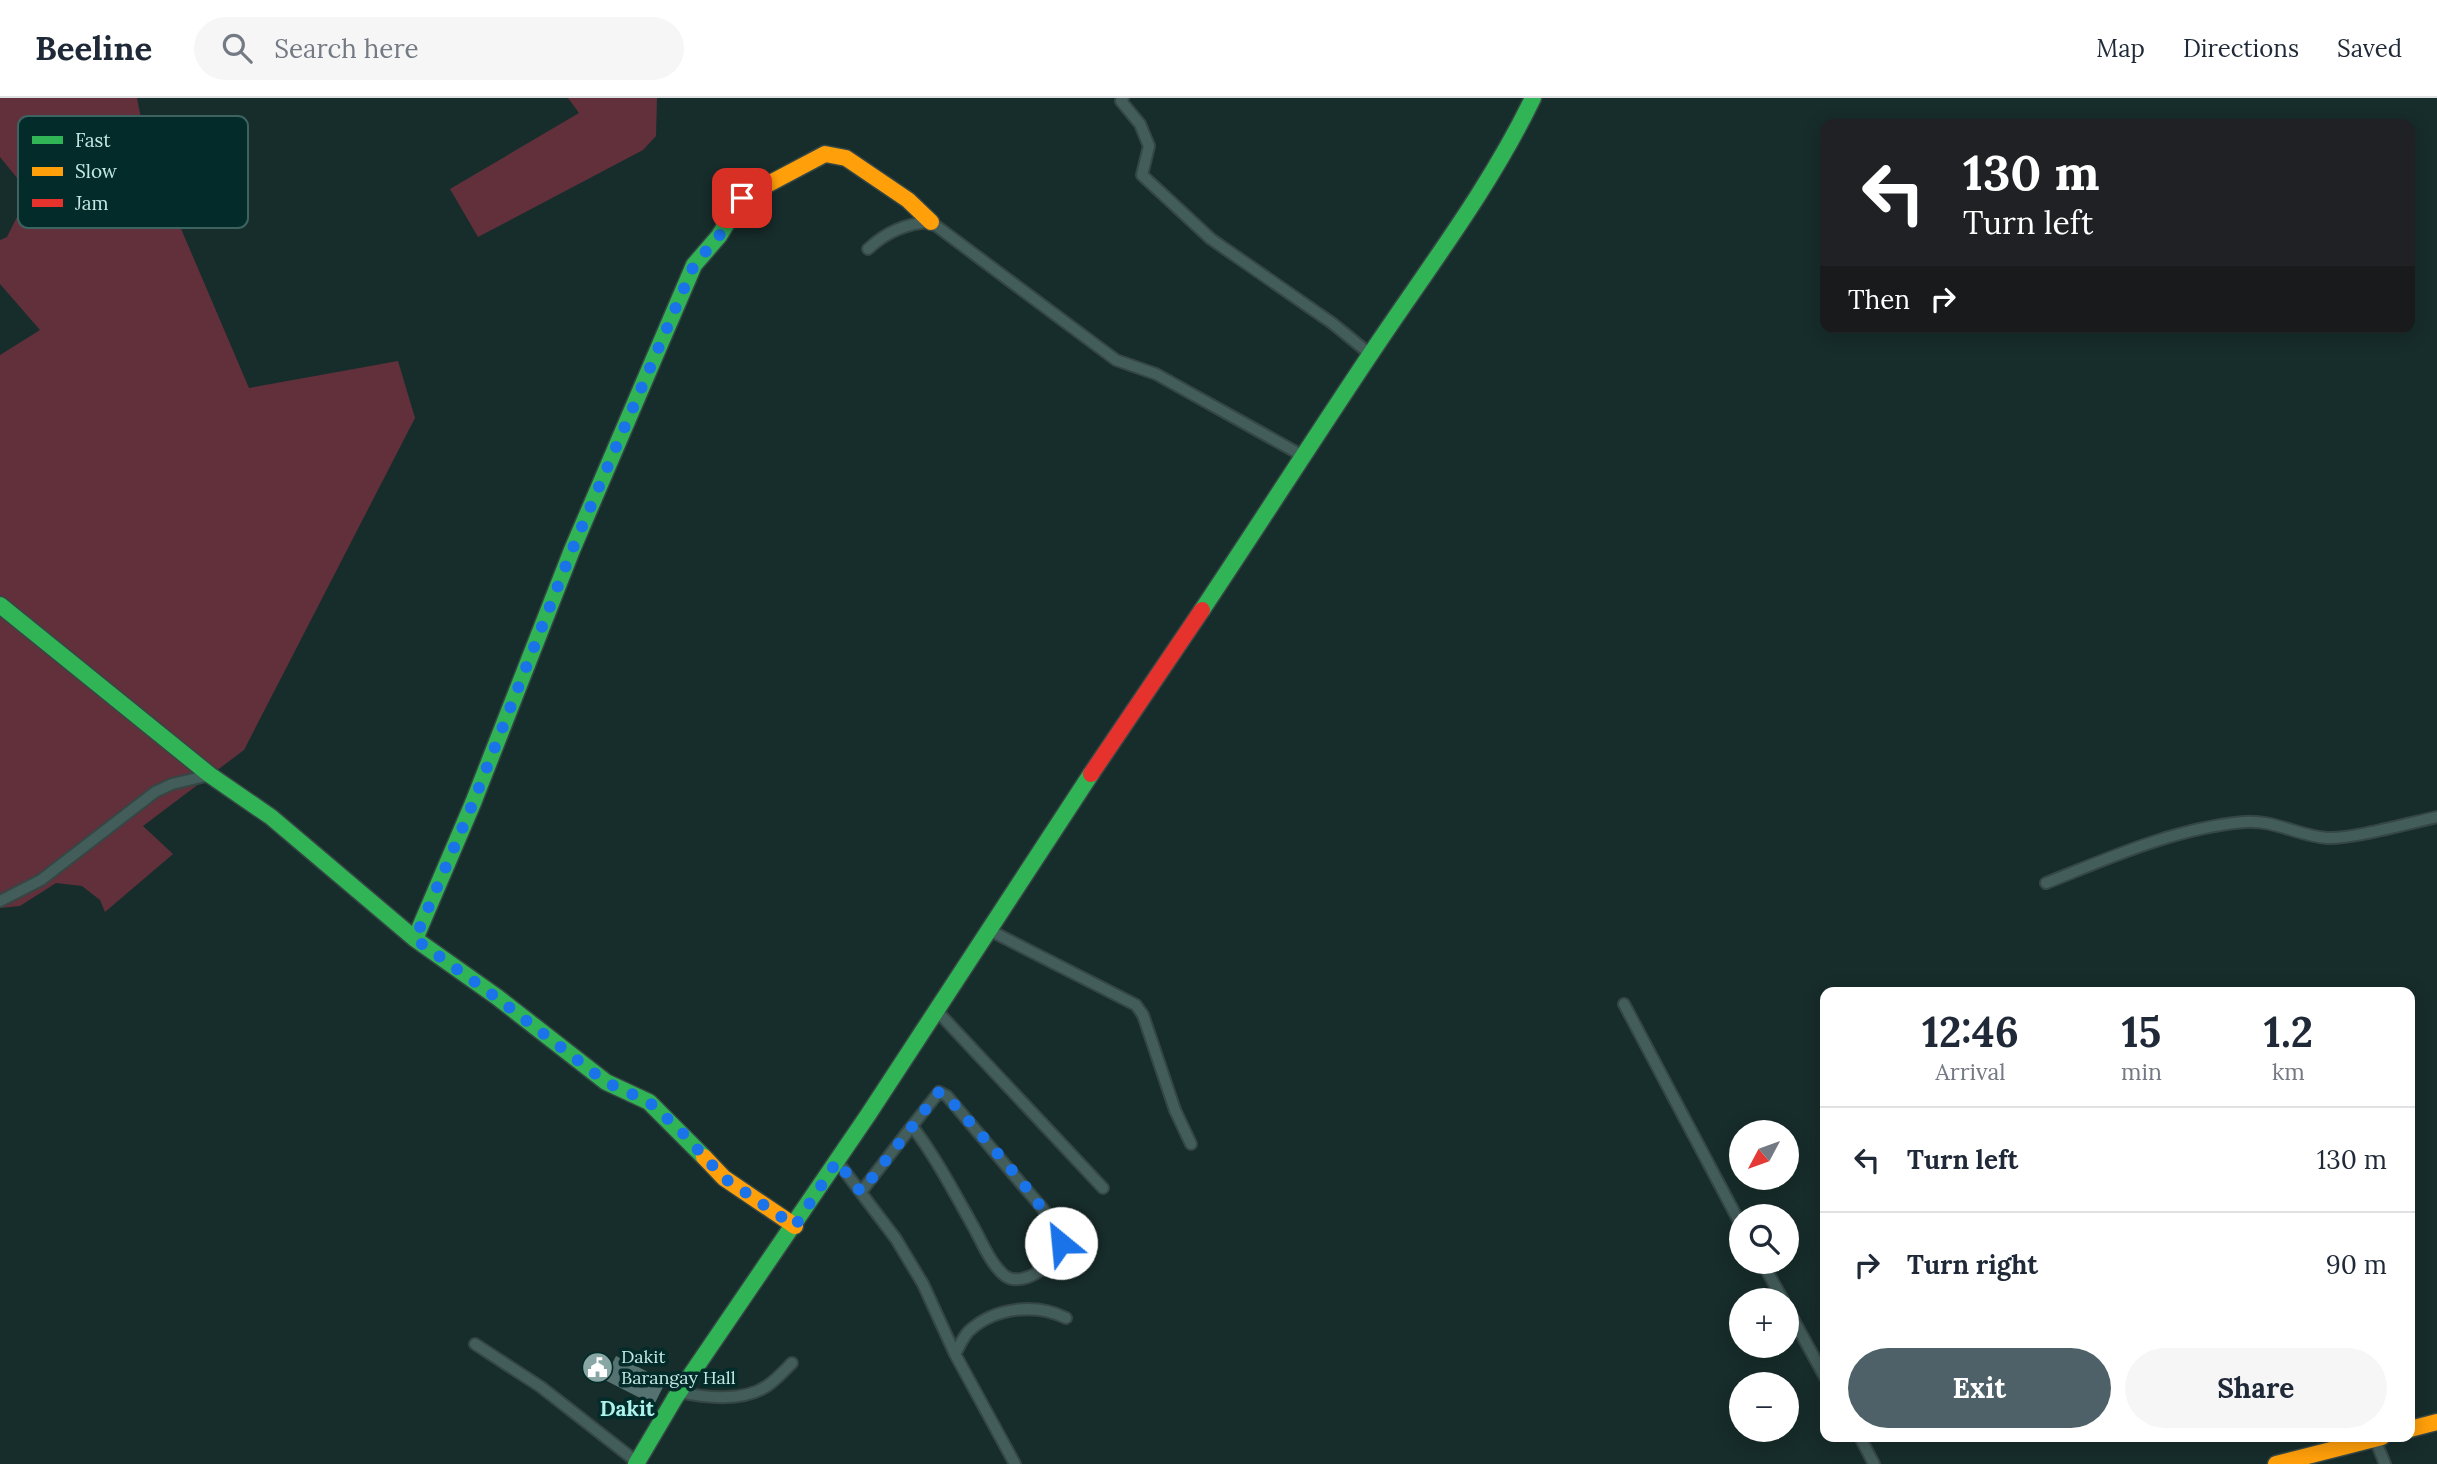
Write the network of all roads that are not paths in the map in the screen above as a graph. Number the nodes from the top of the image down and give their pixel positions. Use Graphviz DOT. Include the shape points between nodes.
graph roads {
  1 [pos="1123,98"];
  2 [pos="1533,98"];
  3 [pos="931,222"];
  4 [pos="868,249"];
  5 [pos="1370,354"];
  6 [pos="1305,457"];
  7 [pos="0,605"];
  8 [pos="210,775"];
  9 [pos="2437,817"];
  10 [pos="2046,883"];
  11 [pos="0,901"];
  12 [pos="987,929"];
  13 [pos="415,939"];
  14 [pos="1624,1004"];
  15 [pos="937,1011"];
  16 [pos="912,1126"];
  17 [pos="1191,1144"];
  18 [pos="837,1161"];
  19 [pos="1103,1188"];
  20 [pos="861,1192"];
  21 [pos="1730,1204"];
  22 [pos="795,1226"];
  23 [pos="1066,1318"];
  24 [pos="1799,1330"];
  25 [pos="475,1344"];
  26 [pos="955,1354"];
  27 [pos="792,1363"];
  28 [pos="1820,1368"];
  29 [pos="679,1392"];
  30 [pos="2437,1422"];
  31 [pos="2415,1425"];
  32 [pos="1863,1442"];
  33 [pos="2363,1442"];
  34 [pos="2380,1442"];
  35 [pos="637,1463"];
  36 [pos="1015,1464"];
  37 [pos="1874,1464"];
  38 [pos="2276,1464"];
  39 [pos="2385,1464"];
  1 -- 5 [label="street" via="1149,146 1142,175 1211,239"];
  2 -- 5 [label="main road" via="1516,137"];
  3 -- 4 [label="street" via="913,223 878,239"];
  3 -- 6 [label="street" via="1116,360 1156,374"];
  3 -- 13 [label="main road" via="908,200 846,158 825,154 742,198 694,265 572,550"];
  5 -- 6 [label="main road"];
  6 -- 12 [label="main road"];
  7 -- 8 [label="main road"];
  8 -- 11 [label="street" via="155,792 41,880"];
  8 -- 13 [label="main road" via="271,817"];
  9 -- 10 [label="street" via="2332,838 2247,821 2134,849"];
  12 -- 15 [label="main road"];
  12 -- 17 [label="street" via="1136,1005"];
  13 -- 22 [label="main road" via="606,1082 649,1102 724,1178"];
  14 -- 21 [label="street"];
  15 -- 18 [label="main road"];
  15 -- 19 [label="street"];
  16 -- 16 [label="street" via="1004,1276 1020,1280 1050,1261 1061,1243 1059,1233 947,1096 936,1093"];
  16 -- 20 [label="street"];
  18 -- 20 [label="street"];
  18 -- 22 [label="main road"];
  20 -- 26 [label="street" via="916,1273"];
  22 -- 29 [label="main road"];
  23 -- 26 [label="street" via="1035,1307 1013,1310 968,1332"];
  24 -- 28 [label="street"];
  25 -- 35 [label="street" via="541,1387"];
  26 -- 36 [label="street"];
  27 -- 29 [label="street" via="766,1387 746,1395 699,1397"];
  29 -- 35 [label="main road"];
  30 -- 31 [label="main road"];
  32 -- 37 [label="street"];
  33 -- 38 [label="main road"];
  34 -- 39 [label="street"];
}
